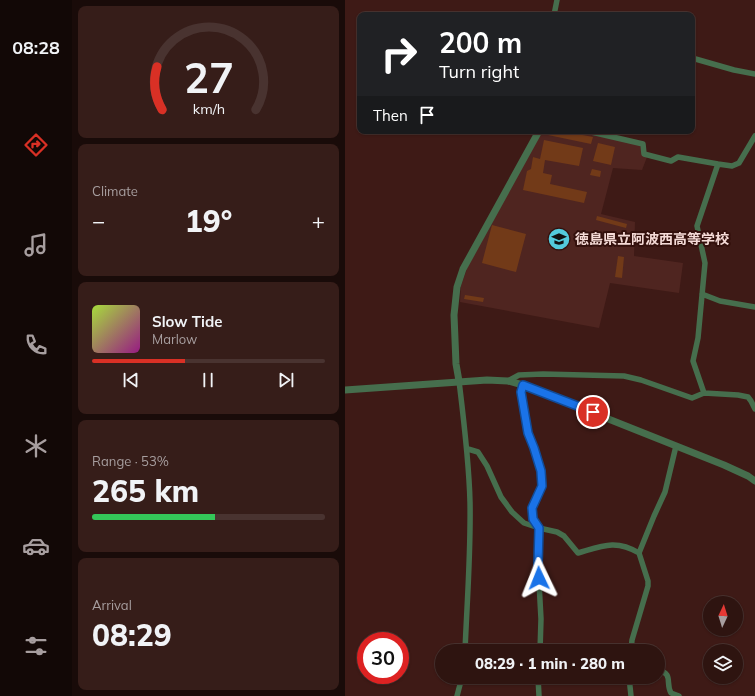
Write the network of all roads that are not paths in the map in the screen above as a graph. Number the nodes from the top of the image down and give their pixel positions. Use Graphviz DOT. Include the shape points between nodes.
graph roads {
  1 [pos="557,0"];
  2 [pos="554,12"];
  3 [pos="695,59"];
  4 [pos="755,74"];
  5 [pos="537,134"];
  6 [pos="600,134"];
  7 [pos="755,136"];
  8 [pos="718,164"];
  9 [pos="702,294"];
  10 [pos="755,307"];
  11 [pos="459,381"];
  12 [pos="508,381"];
  13 [pos="523,385"];
  14 [pos="345,390"];
  15 [pos="704,393"];
  16 [pos="755,409"];
  17 [pos="676,446"];
  18 [pos="468,449"];
  19 [pos="755,481"];
  20 [pos="539,528"];
  21 [pos="639,553"];
  22 [pos="465,644"];
  23 [pos="540,644"];
  24 [pos="632,644"];
  25 [pos="665,673"];
  26 [pos="460,684"];
  27 [pos="538,684"];
  28 [pos="630,684"];
  29 [pos="457,696"];
  30 [pos="539,696"];
  31 [pos="631,696"];
  32 [pos="679,696"];
  1 -- 2 [label="street"];
  3 -- 4 [label="street"];
  5 -- 11 [label="street" via="463,269 457,287 454,315"];
  6 -- 8 [label="street" via="643,144 644,154 671,160 678,157"];
  7 -- 8 [label="street" via="739,164"];
  8 -- 9 [label="street" via="697,226 705,263"];
  9 -- 10 [label="street" via="719,301"];
  9 -- 15 [label="street" via="693,361"];
  11 -- 12 [label="street"];
  11 -- 14 [label="street"];
  11 -- 18 [label="street"];
  12 -- 13 [label="street"];
  12 -- 15 [label="street" via="519,375 624,376 692,398"];
  13 -- 17 [label="street"];
  13 -- 20 [label="street" via="521,392 528,433 541,471 542,486 532,508 533,519"];
  15 -- 16 [label="street" via="748,397"];
  17 -- 19 [label="street" via="724,465"];
  17 -- 21 [label="street" via="665,492"];
  18 -- 20 [label="street" via="478,452 501,497 513,512 524,523"];
  18 -- 22 [label="street" via="470,540"];
  20 -- 21 [label="street" via="564,536 578,553 603,545 621,545"];
  20 -- 23 [label="street"];
  21 -- 24 [label="street" via="649,586"];
  25 -- 32 [label="street" via="668,676 671,693"];
  26 -- 29 [label="street"];
  27 -- 30 [label="street"];
  28 -- 31 [label="street"];
}
